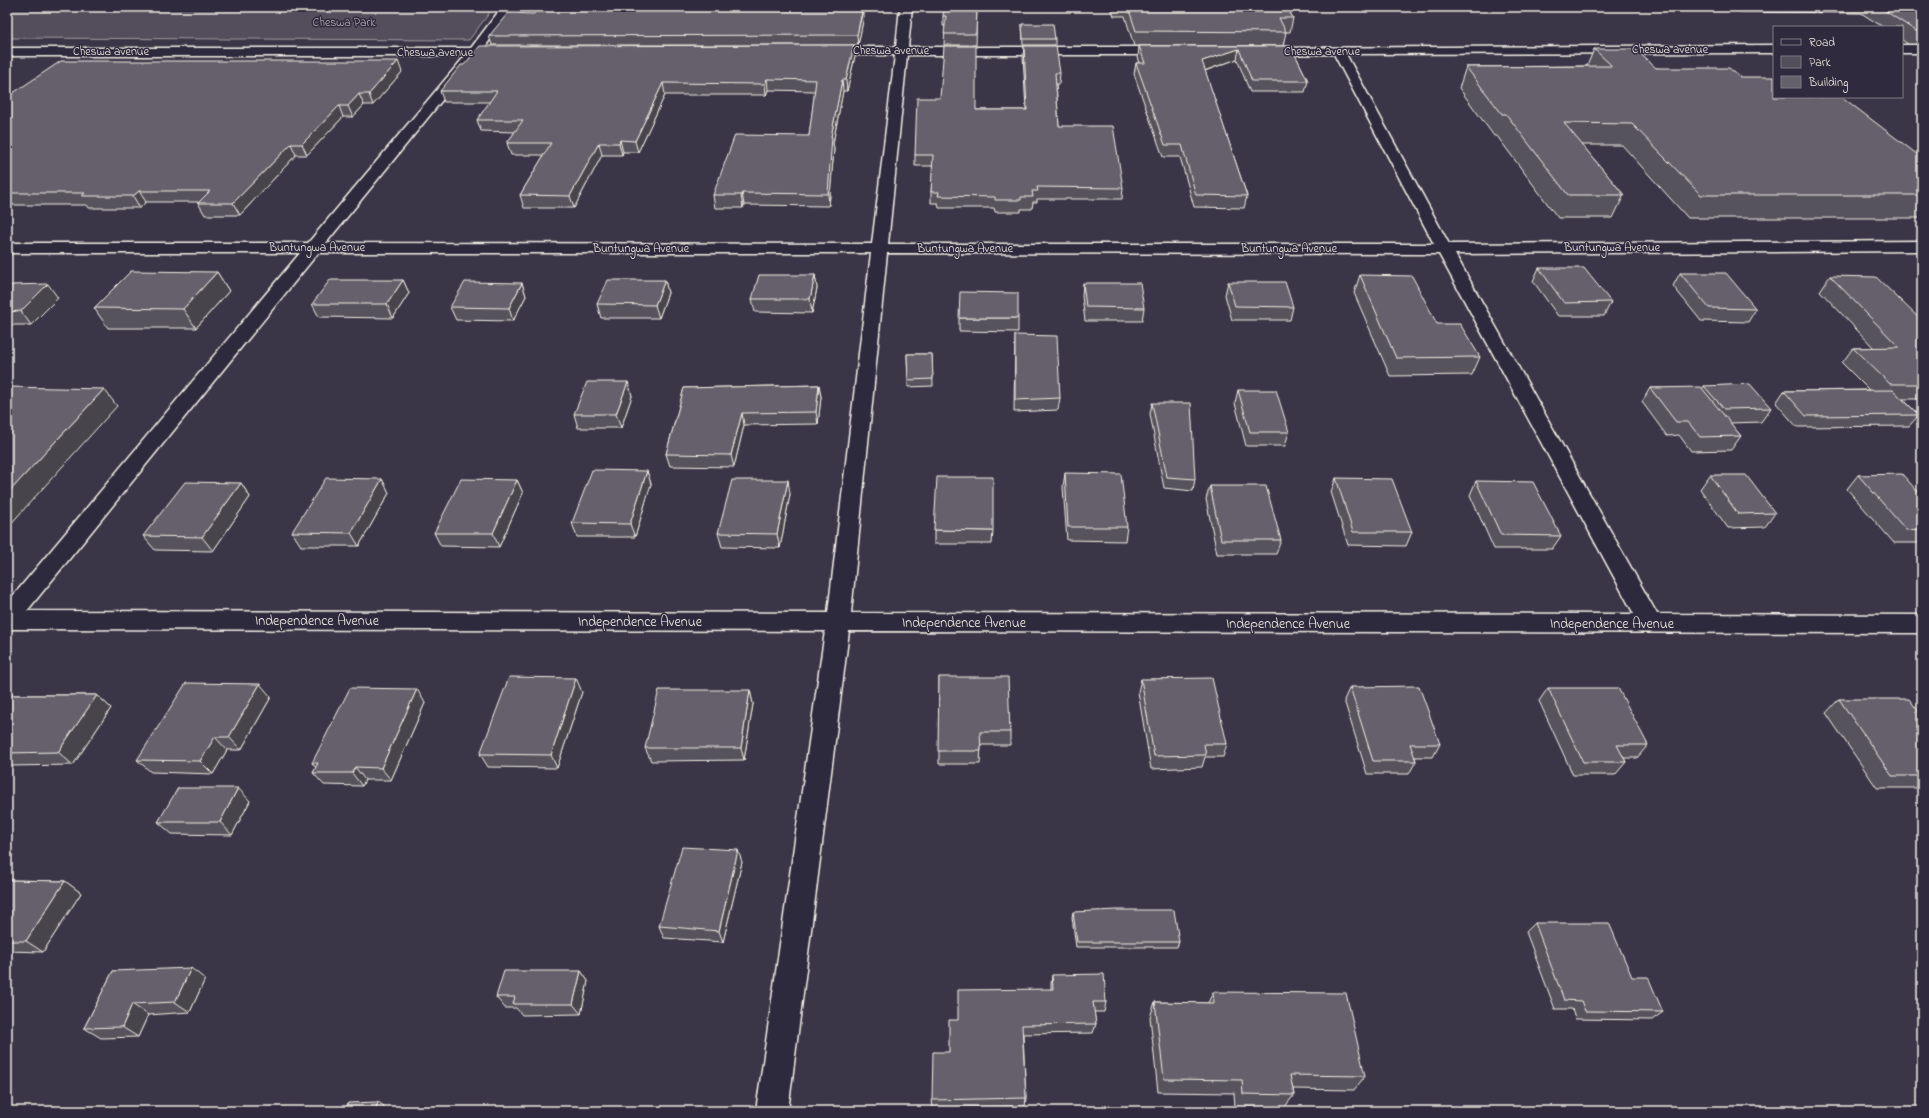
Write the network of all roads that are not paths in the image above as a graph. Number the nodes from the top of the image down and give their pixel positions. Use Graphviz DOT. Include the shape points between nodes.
graph roads {
  1 [pos="508,7"];
  2 [pos="906,7"];
  3 [pos="1922,48"];
  4 [pos="1773,49"];
  5 [pos="1903,49"];
  6 [pos="902,50"];
  7 [pos="815,51"];
  8 [pos="1180,51"];
  9 [pos="1252,51"];
  10 [pos="7,52"];
  11 [pos="513,52"];
  12 [pos="1339,52"];
  13 [pos="474,53"];
  14 [pos="1922,246"];
  15 [pos="7,248"];
  16 [pos="313,248"];
  17 [pos="880,249"];
  18 [pos="1444,249"];
  19 [pos="7,620"];
  20 [pos="838,623"];
  21 [pos="1651,624"];
  22 [pos="1922,624"];
  23 [pos="772,1111"];
  1 -- 13 [label="street"];
  2 -- 6 [label="street"];
  3 -- 5 [label="street"];
  4 -- 12 [label="street, Cheswa avenue"];
  6 -- 7 [label="street, Cheswa avenue"];
  6 -- 8 [label="street, Cheswa avenue"];
  6 -- 17 [label="street"];
  9 -- 12 [label="street, Cheswa avenue"];
  10 -- 13 [label="street, Cheswa avenue"];
  11 -- 13 [label="street, Cheswa avenue"];
  12 -- 18 [label="street"];
  13 -- 16 [label="street"];
  14 -- 18 [label="street, Buntungwa Avenue"];
  15 -- 16 [label="street, Buntungwa Avenue"];
  16 -- 17 [label="street, Buntungwa Avenue"];
  16 -- 19 [label="street"];
  17 -- 18 [label="street, Buntungwa Avenue"];
  17 -- 20 [label="street"];
  18 -- 21 [label="street"];
  19 -- 20 [label="street, Independence Avenue"];
  20 -- 21 [label="street, Independence Avenue"];
  20 -- 23 [label="street"];
  21 -- 22 [label="street, Independence Avenue"];
}
